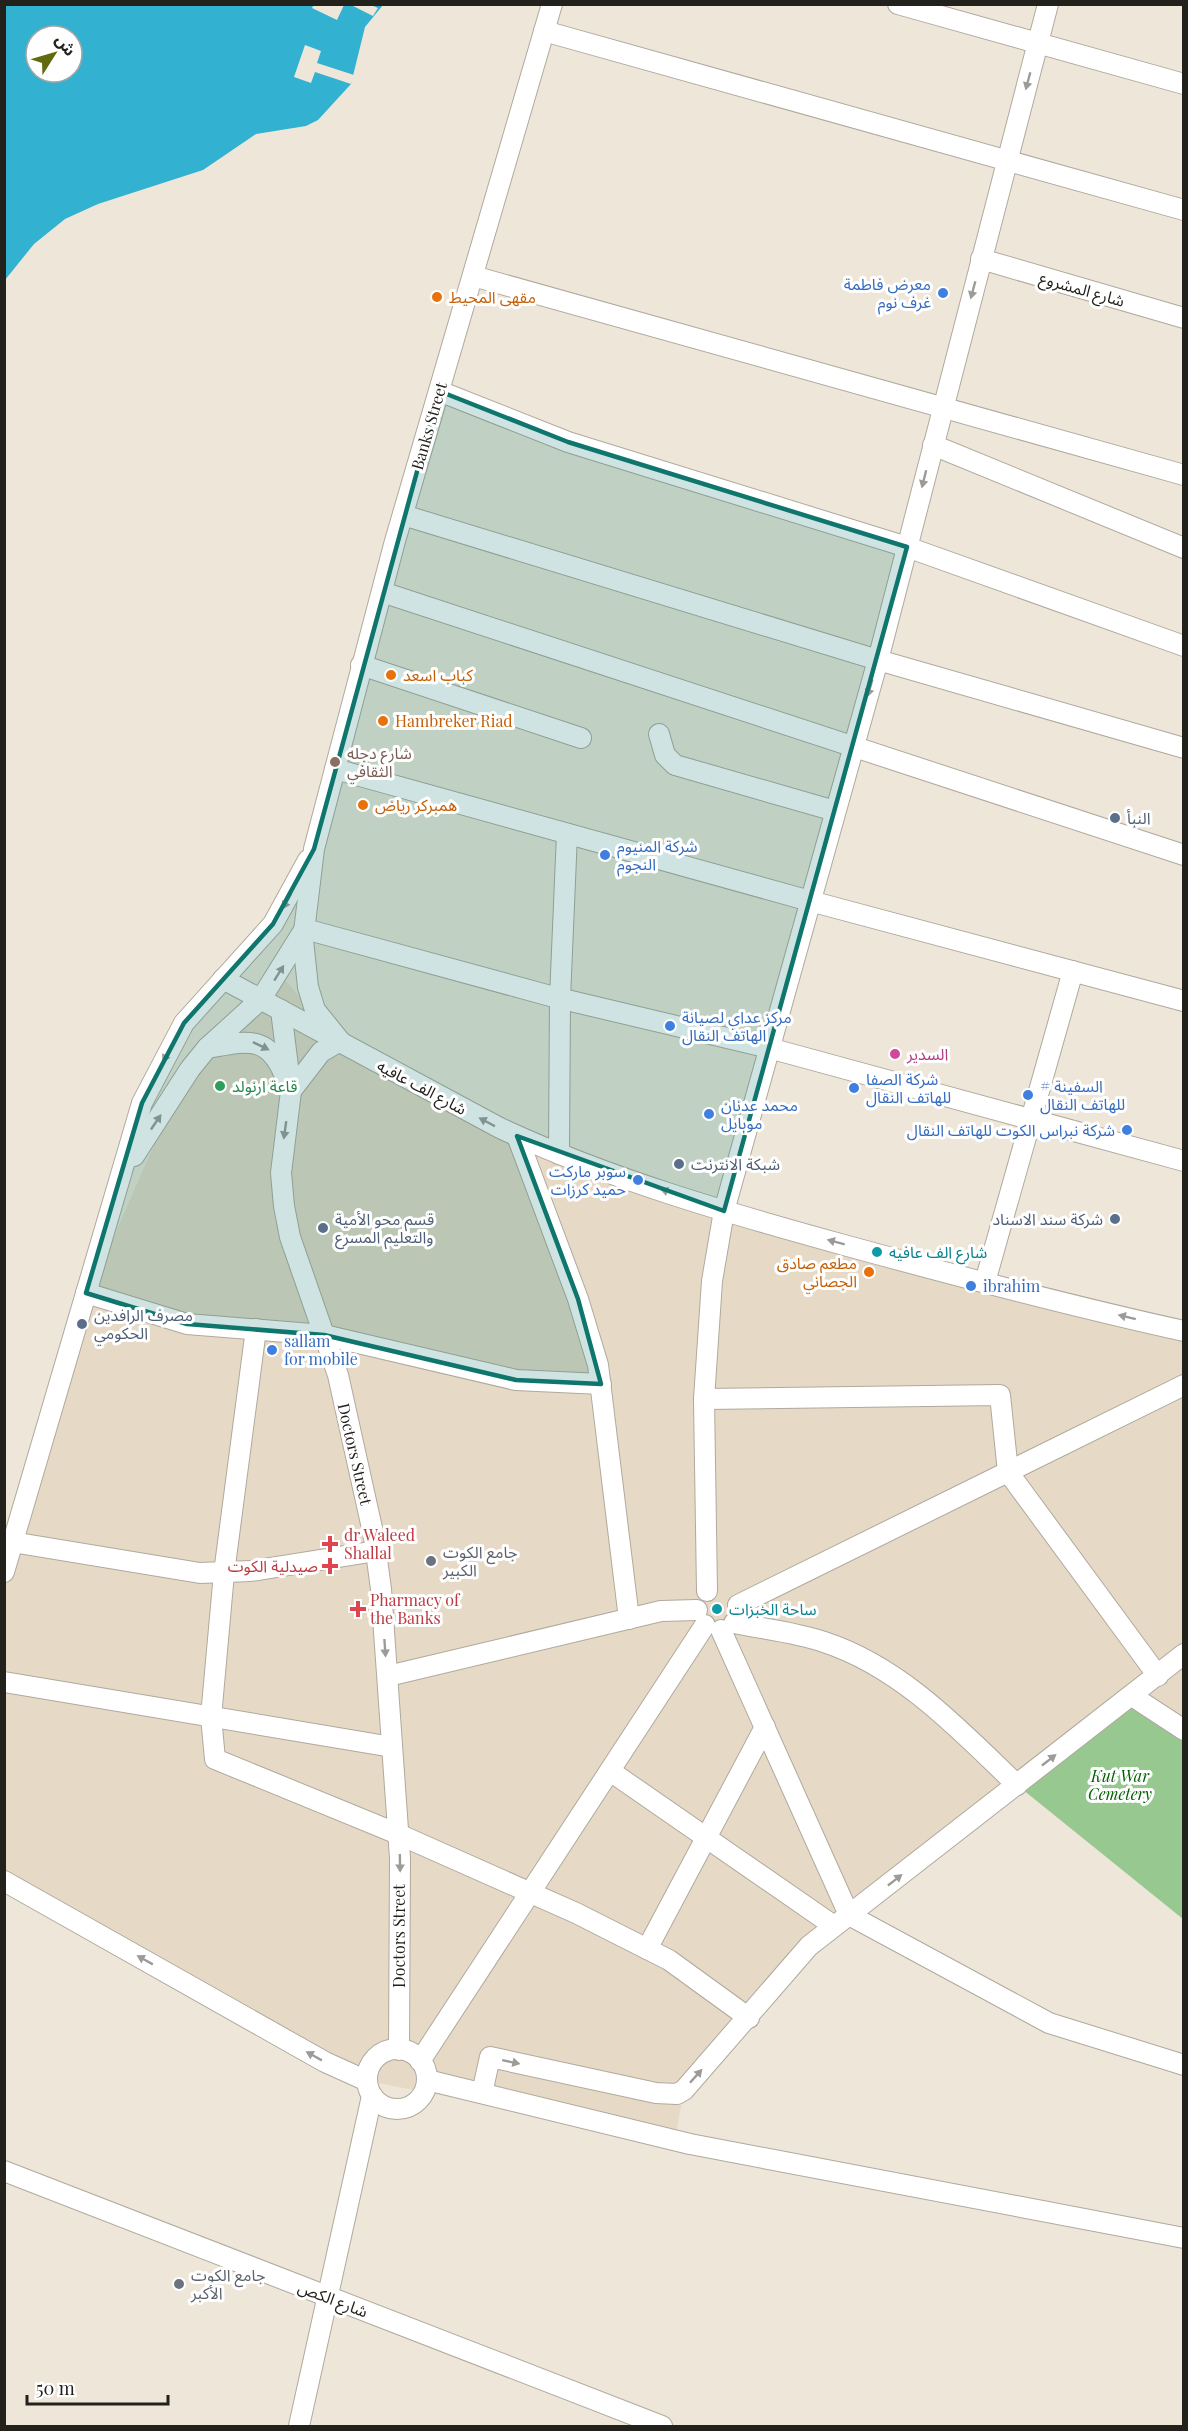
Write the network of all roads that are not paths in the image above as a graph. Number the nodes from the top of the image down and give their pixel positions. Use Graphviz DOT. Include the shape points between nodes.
graph roads {
  1 [pos="552,4"];
  2 [pos="898,4"];
  3 [pos="1048,4"];
  4 [pos="544,31"];
  5 [pos="1038,45"];
  6 [pos="1184,84"];
  7 [pos="1007,161"];
  8 [pos="1184,210"];
  9 [pos="981,259"];
  10 [pos="473,276"];
  11 [pos="1184,318"];
  12 [pos="439,391"];
  13 [pos="942,407"];
  14 [pos="933,445"];
  15 [pos="1184,475"];
  16 [pos="403,515"];
  17 [pos="907,547"];
  18 [pos="1184,548"];
  19 [pos="382,592"];
  20 [pos="1184,646"];
  21 [pos="878,660"];
  22 [pos="361,665"];
  23 [pos="659,734"];
  24 [pos="581,738"];
  25 [pos="853,747"];
  26 [pos="1184,748"];
  27 [pos="335,769"];
  28 [pos="835,810"];
  29 [pos="567,834"];
  30 [pos="314,849"];
  31 [pos="1184,855"];
  32 [pos="810,901"];
  33 [pos="305,930"];
  34 [pos="1073,971"];
  35 [pos="223,979"];
  36 [pos="560,998"];
  37 [pos="261,999"];
  38 [pos="1184,1001"];
  39 [pos="281,1010"];
  40 [pos="340,1041"];
  41 [pos="207,1048"];
  42 [pos="769,1048"];
  43 [pos="291,1091"];
  44 [pos="1031,1119"];
  45 [pos="516,1136"];
  46 [pos="559,1154"];
  47 [pos="1184,1161"];
  48 [pos="124,1171"];
  49 [pos="724,1212"];
  50 [pos="985,1282"];
  51 [pos="86,1293"];
  52 [pos="256,1329"];
  53 [pos="1183,1332"];
  54 [pos="324,1335"];
  55 [pos="601,1384"];
  56 [pos="1184,1385"];
  57 [pos="704,1399"];
  58 [pos="1008,1472"];
  59 [pos="12,1542"];
  60 [pos="376,1551"];
  61 [pos="4,1572"];
  62 [pos="224,1573"];
  63 [pos="707,1592"];
  64 [pos="629,1619"];
  65 [pos="719,1619"];
  66 [pos="1184,1654"];
  67 [pos="388,1676"];
  68 [pos="1158,1676"];
  69 [pos="4,1682"];
  70 [pos="1132,1696"];
  71 [pos="211,1717"];
  72 [pos="765,1727"];
  73 [pos="1184,1730"];
  74 [pos="392,1747"];
  75 [pos="610,1771"];
  76 [pos="1017,1785"];
  77 [pos="398,1834"];
  78 [pos="706,1838"];
  79 [pos="4,1881"];
  80 [pos="530,1894"];
  81 [pos="841,1921"];
  82 [pos="647,1948"];
  83 [pos="749,2018"];
  84 [pos="399,2050"];
  85 [pos="420,2061"];
  86 [pos="1184,2065"];
  87 [pos="427,2080"];
  88 [pos="370,2088"];
  89 [pos="482,2093"];
  90 [pos="4,2171"];
  91 [pos="1184,2238"];
  92 [pos="327,2296"];
  93 [pos="299,2427"];
  94 [pos="662,2427"];
  1 -- 4 [label="street, Banks Street"];
  2 -- 5 [label="street"];
  3 -- 5 [label="street"];
  4 -- 7 [label="street"];
  4 -- 10 [label="street, Banks Street"];
  5 -- 6 [label="street"];
  5 -- 7 [label="street, one-way"];
  7 -- 8 [label="street"];
  7 -- 9 [label="street"];
  9 -- 11 [label="street, شارع المشروع"];
  9 -- 13 [label="street, one-way"];
  10 -- 12 [label="street, Banks Street"];
  10 -- 13 [label="street"];
  12 -- 16 [label="street, Banks Street"];
  12 -- 17 [label="street" via="568,442"];
  13 -- 14 [label="street"];
  13 -- 15 [label="street"];
  14 -- 17 [label="street, one-way"];
  14 -- 18 [label="street"];
  16 -- 19 [label="street, Banks Street"];
  16 -- 21 [label="street"];
  17 -- 20 [label="street"];
  17 -- 21 [label="street"];
  19 -- 22 [label="street, Banks Street"];
  19 -- 25 [label="street"];
  21 -- 25 [label="street, one-way"];
  21 -- 26 [label="street"];
  22 -- 24 [label="street"];
  22 -- 27 [label="street, Banks Street"];
  23 -- 28 [label="street" via="665,755 675,765"];
  25 -- 28 [label="street"];
  25 -- 31 [label="street"];
  27 -- 29 [label="street"];
  27 -- 30 [label="street, Banks Street"];
  28 -- 32 [label="street"];
  29 -- 32 [label="street"];
  29 -- 36 [label="street"];
  30 -- 33 [label="street"];
  30 -- 35 [label="street, one-way" via="273,924"];
  32 -- 34 [label="street"];
  32 -- 42 [label="street"];
  33 -- 36 [label="street"];
  37 -- 33 [label="street, one-way"];
  33 -- 40 [label="street" via="308,987 315,1010"];
  34 -- 38 [label="street"];
  34 -- 44 [label="street"];
  35 -- 37 [label="street, شارع الف عافيه"];
  35 -- 48 [label="street, one-way" via="196,1008 172,1043 142,1103"];
  36 -- 42 [label="street"];
  36 -- 46 [label="street"];
  37 -- 39 [label="street, شارع الف عافيه"];
  37 -- 41 [label="street"];
  39 -- 40 [label="street, شارع الف عافيه"];
  39 -- 43 [label="street, Doctors Street"];
  40 -- 43 [label="street" via="321,1052"];
  45 -- 40 [label="street, شارع الف عافيه, one-way"];
  41 -- 43 [label="street, one-way" via="253,1041 272,1051"];
  48 -- 41 [label="street, one-way"];
  42 -- 44 [label="street"];
  42 -- 49 [label="street"];
  43 -- 54 [label="street, Doctors Street, one-way" via="281,1173 284,1206 290,1237"];
  44 -- 47 [label="street"];
  44 -- 50 [label="street"];
  45 -- 46 [label="street, شارع الف عافيه"];
  45 -- 55 [label="street" via="578,1299"];
  49 -- 46 [label="street, شارع الف عافيه, one-way"];
  48 -- 51 [label="street"];
  50 -- 49 [label="street, شارع الف عافيه, one-way"];
  49 -- 57 [label="street" via="712,1281"];
  53 -- 50 [label="street, شارع الف عافيه, one-way"];
  51 -- 52 [label="street" via="187,1324"];
  51 -- 59 [label="street"];
  52 -- 54 [label="street"];
  52 -- 62 [label="street"];
  54 -- 55 [label="street" via="516,1380"];
  54 -- 60 [label="street, Doctors Street" via="338,1376"];
  55 -- 64 [label="street"];
  56 -- 58 [label="street"];
  57 -- 58 [label="street" via="1000,1395"];
  57 -- 63 [label="street"];
  58 -- 65 [label="street"];
  58 -- 68 [label="street"];
  59 -- 61 [label="street"];
  59 -- 62 [label="street" via="200,1573"];
  60 -- 62 [label="street"];
  60 -- 67 [label="street, Doctors Street, one-way"];
  62 -- 71 [label="street"];
  63 -- 65 [label="street" via="698,1602"];
  63 -- 65 [label="street" via="728,1591"];
  64 -- 65 [label="street" via="676,1609"];
  64 -- 67 [label="street"];
  65 -- 72 [label="street"];
  65 -- 75 [label="street"];
  65 -- 76 [label="street" via="823,1642 876,1666 949,1718"];
  66 -- 68 [label="street"];
  67 -- 74 [label="street, Doctors Street"];
  68 -- 70 [label="street"];
  69 -- 71 [label="street"];
  70 -- 73 [label="street"];
  76 -- 70 [label="street, one-way"];
  71 -- 74 [label="street"];
  71 -- 77 [label="street" via="215,1759"];
  72 -- 78 [label="street"];
  72 -- 81 [label="street"];
  74 -- 77 [label="street, Doctors Street"];
  75 -- 78 [label="street"];
  75 -- 80 [label="street"];
  81 -- 76 [label="street, one-way"];
  77 -- 80 [label="street"];
  77 -- 84 [label="street, Doctors Street, one-way"];
  78 -- 81 [label="street"];
  78 -- 82 [label="street"];
  88 -- 79 [label="street, one-way"];
  80 -- 82 [label="street"];
  80 -- 85 [label="street"];
  81 -- 83 [label="street" via="809,1946"];
  81 -- 86 [label="street" via="1049,2024"];
  82 -- 83 [label="street"];
  89 -- 83 [label="street, one-way" via="490,2057 656,2093 677,2094"];
  84 -- 85 [label="street"];
  84 -- 88 [label="street" via="376,2058 368,2072"];
  85 -- 87 [label="street"];
  87 -- 88 [label="street" via="421,2097 406,2108 387,2108"];
  87 -- 89 [label="street"];
  88 -- 92 [label="street"];
  89 -- 91 [label="street" via="690,2144"];
  90 -- 92 [label="street, شارع الكص"];
  92 -- 93 [label="street"];
  92 -- 94 [label="street, شارع الكص"];
}
